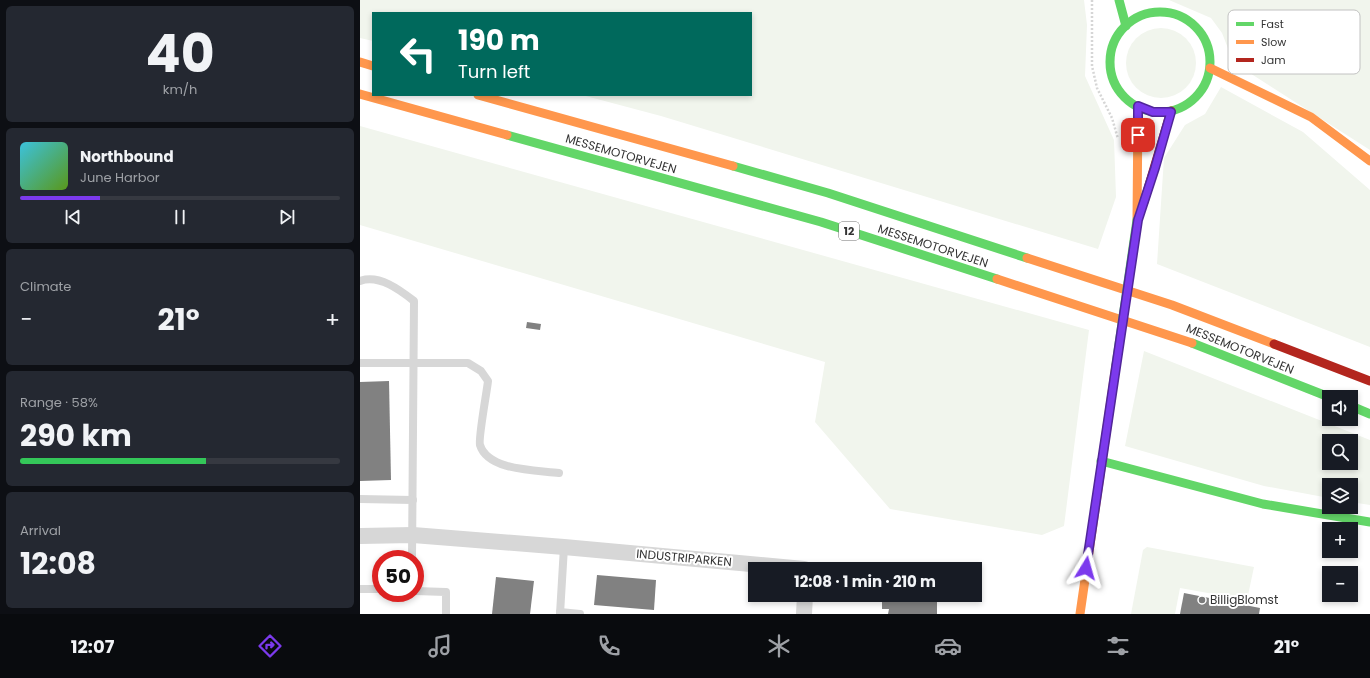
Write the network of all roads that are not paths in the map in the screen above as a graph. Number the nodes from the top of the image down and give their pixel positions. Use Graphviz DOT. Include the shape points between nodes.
graph roads {
  1 [pos="1119,0"];
  2 [pos="1126,26"];
  3 [pos="360,62"];
  4 [pos="372,66"];
  5 [pos="1210,68"];
  6 [pos="360,94"];
  7 [pos="482,96"];
  8 [pos="1138,106"];
  9 [pos="1171,112"];
  10 [pos="1370,161"];
  11 [pos="1138,220"];
  12 [pos="360,280"];
  13 [pos="360,363"];
  14 [pos="414,364"];
  15 [pos="1370,381"];
  16 [pos="1322,394"];
  17 [pos="1358,409"];
  18 [pos="1370,414"];
  19 [pos="1101,461"];
  20 [pos="559,473"];
  21 [pos="360,499"];
  22 [pos="413,500"];
  23 [pos="1370,522"];
  24 [pos="360,536"];
  25 [pos="413,536"];
  26 [pos="564,547"];
  27 [pos="412,550"];
  28 [pos="748,564"];
  29 [pos="360,589"];
  30 [pos="372,589"];
  31 [pos="424,591"];
  32 [pos="805,602"];
  33 [pos="560,613"];
  34 [pos="446,614"];
  35 [pos="580,614"];
  36 [pos="804,614"];
  37 [pos="1080,614"];
  1 -- 2 [label="main road"];
  2 -- 5 [label="main road" via="1153,9 1189,21 1202,34 1209,50"];
  2 -- 8 [label="main road" via="1115,41 1110,59 1113,77 1122,94"];
  3 -- 4 [label="main road"];
  5 -- 9 [label="main road" via="1206,84 1197,97"];
  5 -- 10 [label="main road" via="1311,117"];
  6 -- 16 [label="main road, MESSEMOTORVEJEN / 12" via="821,222 1170,334"];
  7 -- 15 [label="main road, MESSEMOTORVEJEN / 12" via="835,195 1172,305"];
  8 -- 9 [label="main road" via="1153,112"];
  8 -- 11 [label="main road"];
  9 -- 11 [label="main road"];
  11 -- 19 [label="main road, bridge"];
  12 -- 14 [label="lane" via="368,278 397,288 414,301"];
  13 -- 14 [label="lane"];
  14 -- 20 [label="lane" via="468,363 481,371 488,381 479,444 487,457 504,466"];
  14 -- 22 [label="lane"];
  17 -- 18 [label="main road"];
  19 -- 23 [label="main road" via="1263,504"];
  19 -- 37 [label="main road"];
  21 -- 22 [label="lane"];
  22 -- 25 [label="lane"];
  24 -- 25 [label="street, INDUSTRIPARKEN"];
  25 -- 26 [label="street, INDUSTRIPARKEN"];
  25 -- 27 [label="lane"];
  26 -- 28 [label="street, INDUSTRIPARKEN"];
  26 -- 33 [label="lane"];
  29 -- 30 [label="lane"];
  31 -- 34 [label="lane" via="446,592"];
  32 -- 36 [label="street"];
  33 -- 35 [label="lane"];
}
